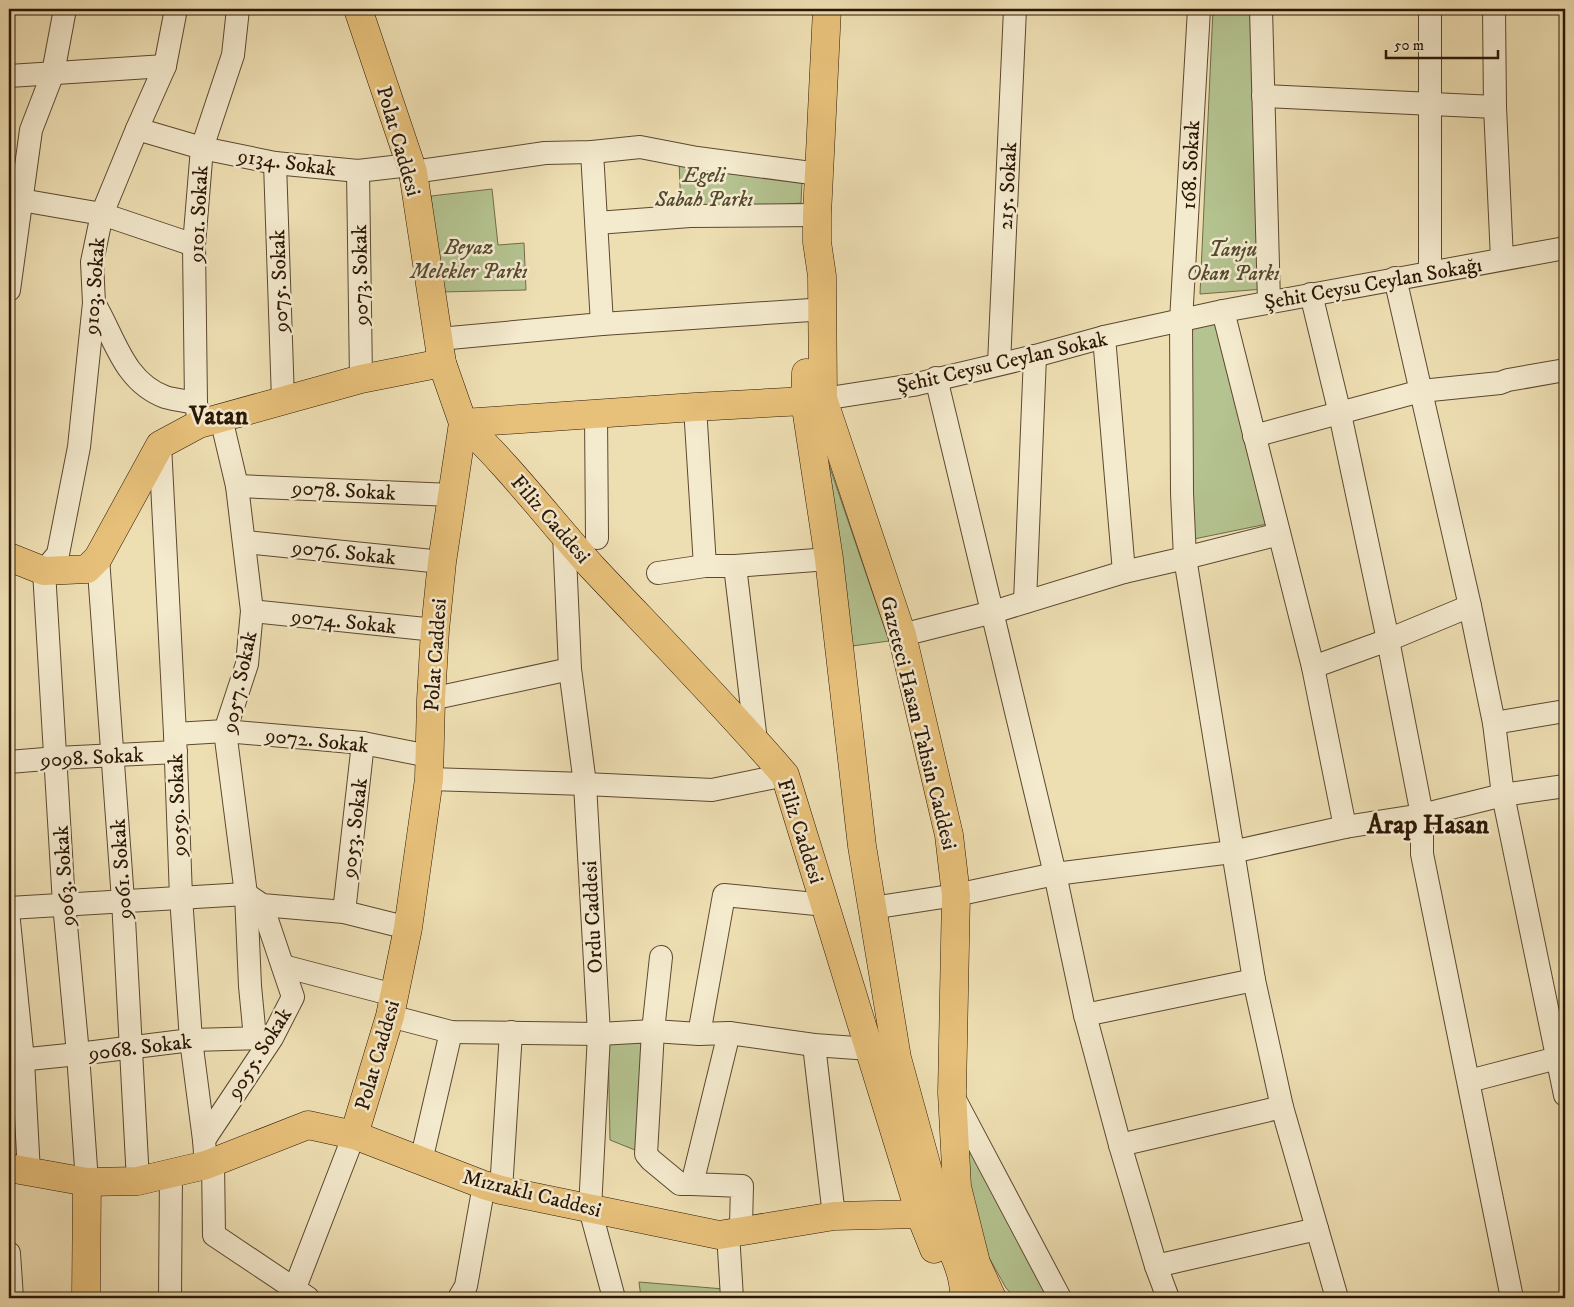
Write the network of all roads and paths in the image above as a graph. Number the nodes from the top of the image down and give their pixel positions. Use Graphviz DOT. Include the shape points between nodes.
graph roads {
  1 [pos="64,9"];
  2 [pos="176,9"];
  3 [pos="238,9"];
  4 [pos="358,9"];
  5 [pos="827,9"];
  6 [pos="1015,9"];
  7 [pos="1199,9"];
  8 [pos="1262,9"];
  9 [pos="1430,9"];
  10 [pos="1494,9"];
  11 [pos="165,66"];
  12 [pos="53,73"];
  13 [pos="9,76"];
  14 [pos="1264,96"];
  15 [pos="1430,103"];
  16 [pos="1495,107"];
  17 [pos="137,129"];
  18 [pos="202,148"];
  19 [pos="592,152"];
  20 [pos="275,163"];
  21 [pos="412,169"];
  22 [pos="358,171"];
  23 [pos="819,174"];
  24 [pos="21,200"];
  25 [pos="102,214"];
  26 [pos="817,215"];
  27 [pos="597,223"];
  28 [pos="13,230"];
  29 [pos="818,242"];
  30 [pos="194,245"];
  31 [pos="1565,248"];
  32 [pos="1502,259"];
  33 [pos="1430,272"];
  34 [pos="1395,278"];
  35 [pos="9,290"];
  36 [pos="1312,294"];
  37 [pos="1269,302"];
  38 [pos="94,303"];
  39 [pos="810,310"];
  40 [pos="1223,311"];
  41 [pos="1181,321"];
  42 [pos="602,324"];
  43 [pos="1104,337"];
  44 [pos="441,351"];
  45 [pos="1035,356"];
  46 [pos="1000,364"];
  47 [pos="1565,370"];
  48 [pos="936,378"];
  49 [pos="361,379"];
  50 [pos="1421,391"];
  51 [pos="282,400"];
  52 [pos="814,400"];
  53 [pos="695,407"];
  54 [pos="596,414"];
  55 [pos="1340,414"];
  56 [pos="205,415"];
  57 [pos="463,423"];
  58 [pos="1254,436"];
  59 [pos="160,444"];
  60 [pos="486,445"];
  61 [pos="458,462"];
  62 [pos="237,486"];
  63 [pos="452,495"];
  64 [pos="564,534"];
  65 [pos="1279,534"];
  66 [pos="597,538"];
  67 [pos="245,542"];
  68 [pos="9,557"];
  69 [pos="98,558"];
  70 [pos="1184,558"];
  71 [pos="829,559"];
  72 [pos="442,562"];
  73 [pos="705,566"];
  74 [pos="735,566"];
  75 [pos="44,570"];
  76 [pos="1124,572"];
  77 [pos="658,573"];
  78 [pos="1025,602"];
  79 [pos="1470,606"];
  80 [pos="252,611"];
  81 [pos="993,612"];
  82 [pos="435,630"];
  83 [pos="902,635"];
  84 [pos="1388,640"];
  85 [pos="1313,666"];
  86 [pos="570,669"];
  87 [pos="431,699"];
  88 [pos="1565,711"];
  89 [pos="1494,723"];
  90 [pos="225,731"];
  91 [pos="756,741"];
  92 [pos="175,743"];
  93 [pos="363,743"];
  94 [pos="113,756"];
  95 [pos="57,758"];
  96 [pos="9,762"];
  97 [pos="429,767"];
  98 [pos="785,774"];
  99 [pos="585,784"];
  100 [pos="1565,786"];
  101 [pos="1503,795"];
  102 [pos="1422,815"];
  103 [pos="1345,827"];
  104 [pos="1232,852"];
  105 [pos="1055,874"];
  106 [pos="956,895"];
  107 [pos="180,897"];
  108 [pos="123,900"];
  109 [pos="254,900"];
  110 [pos="64,904"];
  111 [pos="826,905"];
  112 [pos="9,908"];
  113 [pos="872,908"];
  114 [pos="344,912"];
  115 [pos="9,921"];
  116 [pos="408,928"];
  117 [pos="661,957"];
  118 [pos="283,966"];
  119 [pos="1254,980"];
  120 [pos="392,1006"];
  121 [pos="1085,1015"];
  122 [pos="653,1031"];
  123 [pos="450,1032"];
  124 [pos="511,1032"];
  125 [pos="730,1033"];
  126 [pos="599,1034"];
  127 [pos="699,1034"];
  128 [pos="263,1038"];
  129 [pos="191,1040"];
  130 [pos="814,1044"];
  131 [pos="131,1048"];
  132 [pos="870,1049"];
  133 [pos="78,1054"];
  134 [pos="1561,1057"];
  135 [pos="16,1061"];
  136 [pos="1469,1081"];
  137 [pos="952,1093"];
  138 [pos="1565,1095"];
  139 [pos="1282,1107"];
  140 [pos="354,1135"];
  141 [pos="1120,1145"];
  142 [pos="208,1155"];
  143 [pos="421,1161"];
  144 [pos="19,1171"];
  145 [pos="171,1172"];
  146 [pos="138,1181"];
  147 [pos="87,1182"];
  148 [pos="692,1184"];
  149 [pos="492,1187"];
  150 [pos="590,1209"];
  151 [pos="920,1214"];
  152 [pos="834,1216"];
  153 [pos="1317,1229"];
  154 [pos="735,1232"];
  155 [pos="947,1240"];
  156 [pos="9,1253"];
  157 [pos="976,1263"];
  158 [pos="1156,1266"];
  159 [pos="298,1296"];
  160 [pos="12,1298"];
  161 [pos="86,1298"];
  162 [pos="170,1298"];
  163 [pos="459,1298"];
  164 [pos="614,1298"];
  165 [pos="732,1298"];
  166 [pos="953,1298"];
  167 [pos="964,1298"];
  168 [pos="992,1298"];
  169 [pos="1060,1298"];
  170 [pos="1168,1298"];
  171 [pos="1337,1298"];
  172 [pos="1512,1298"];
  1 -- 12 [label="street"];
  2 -- 11 [label="street, 9103. Sokak"];
  3 -- 18 [label="street, 9101. Sokak" via="233,55"];
  4 -- 21 [label="main road, Polat Caddesi"];
  5 -- 23 [label="main road, Gazeteci Hasan Tahsin Caddesi"];
  6 -- 46 [label="street, 215. Sokak"];
  7 -- 41 [label="street, 168. Sokak"];
  8 -- 14 [label="street"];
  9 -- 15 [label="street"];
  10 -- 16 [label="street"];
  11 -- 12 [label="street"];
  11 -- 17 [label="street, 9103. Sokak"];
  12 -- 13 [label="street"];
  12 -- 24 [label="street" via="31,130"];
  14 -- 15 [label="street"];
  14 -- 37 [label="street"];
  15 -- 16 [label="street"];
  15 -- 33 [label="street"];
  16 -- 32 [label="street"];
  17 -- 18 [label="street, 9134. Sokak"];
  17 -- 25 [label="street, 9103. Sokak"];
  18 -- 20 [label="street, 9134. Sokak"];
  18 -- 30 [label="street, 9101. Sokak"];
  19 -- 21 [label="street, 9134. Sokak" via="545,153"];
  19 -- 23 [label="street, 9134. Sokak" via="640,147"];
  19 -- 27 [label="street"];
  20 -- 22 [label="street, 9134. Sokak"];
  20 -- 51 [label="street, 9075. Sokak"];
  21 -- 22 [label="street, 9134. Sokak"];
  21 -- 44 [label="main road, Polat Caddesi"];
  22 -- 49 [label="street, 9073. Sokak"];
  23 -- 26 [label="main road, Gazeteci Hasan Tahsin Caddesi"];
  24 -- 25 [label="street"];
  24 -- 28 [label="street"];
  25 -- 30 [label="street"];
  25 -- 38 [label="street, 9103. Sokak" via="92,262"];
  26 -- 27 [label="street" via="690,216"];
  26 -- 29 [label="main road, Gazeteci Hasan Tahsin Caddesi"];
  27 -- 42 [label="street"];
  28 -- 35 [label="street"];
  29 -- 39 [label="main road, Gazeteci Hasan Tahsin Caddesi" via="810,276"];
  29 -- 52 [label="main road, Gazeteci Hasan Tahsin Caddesi" via="822,276"];
  30 -- 56 [label="street, 9101. Sokak"];
  31 -- 32 [label="street, Şehit Ceysu Ceylan Sokağı"];
  32 -- 33 [label="street, Şehit Ceysu Ceylan Sokağı"];
  33 -- 34 [label="street, Şehit Ceysu Ceylan Sokağı"];
  34 -- 36 [label="street, Şehit Ceysu Ceylan Sokağı"];
  34 -- 50 [label="street"];
  36 -- 37 [label="street, Şehit Ceysu Ceylan Sokağı"];
  36 -- 55 [label="street"];
  37 -- 40 [label="street, Şehit Ceysu Ceylan Sokağı"];
  38 -- 56 [label="street" via="125,365 146,388"];
  38 -- 75 [label="street, 9103. Sokak" via="79,446 58,554"];
  39 -- 42 [label="street"];
  39 -- 52 [label="main road, Gazeteci Hasan Tahsin Caddesi"];
  40 -- 41 [label="street, Şehit Ceysu Ceylan Sokağı"];
  40 -- 58 [label="street"];
  41 -- 43 [label="street, Şehit Ceysu Ceylan Sokak"];
  41 -- 70 [label="street, 168. Sokak"];
  42 -- 44 [label="street"];
  43 -- 45 [label="street, Şehit Ceysu Ceylan Sokak"];
  43 -- 76 [label="street"];
  44 -- 49 [label="main road"];
  44 -- 57 [label="main road, Polat Caddesi"];
  45 -- 46 [label="street, Şehit Ceysu Ceylan Sokak"];
  45 -- 78 [label="street"];
  46 -- 48 [label="street, Şehit Ceysu Ceylan Sokak"];
  47 -- 50 [label="street" via="1500,383"];
  48 -- 52 [label="street, Şehit Ceysu Ceylan Sokak" via="913,385"];
  48 -- 81 [label="street"];
  49 -- 51 [label="main road"];
  50 -- 55 [label="street"];
  50 -- 79 [label="street"];
  51 -- 56 [label="main road"];
  52 -- 53 [label="main road"];
  52 -- 71 [label="main road, Gazeteci Hasan Tahsin Caddesi"];
  52 -- 83 [label="main road, Gazeteci Hasan Tahsin Caddesi"];
  53 -- 54 [label="main road"];
  53 -- 73 [label="street"];
  54 -- 57 [label="main road"];
  54 -- 66 [label="street"];
  55 -- 58 [label="street"];
  55 -- 84 [label="street"];
  56 -- 59 [label="main road"];
  56 -- 62 [label="street, 9057. Sokak"];
  57 -- 60 [label="main road, Filiz Caddesi"];
  57 -- 61 [label="main road, Polat Caddesi"];
  58 -- 65 [label="street"];
  59 -- 69 [label="main road"];
  59 -- 92 [label="street, 9059. Sokak"];
  60 -- 61 [label="main road" via="472,441"];
  60 -- 64 [label="main road, Filiz Caddesi"];
  61 -- 63 [label="main road, Polat Caddesi"];
  62 -- 63 [label="street, 9078. Sokak"];
  62 -- 67 [label="street, 9057. Sokak"];
  63 -- 72 [label="main road, Polat Caddesi"];
  64 -- 86 [label="street, Ordu Caddesi"];
  64 -- 91 [label="main road, Filiz Caddesi"];
  65 -- 70 [label="street"];
  65 -- 85 [label="street"];
  67 -- 72 [label="street, 9076. Sokak"];
  67 -- 80 [label="street, 9057. Sokak"];
  68 -- 75 [label="main road"];
  69 -- 75 [label="main road" via="87,569"];
  69 -- 94 [label="street, 9061. Sokak"];
  70 -- 76 [label="street"];
  70 -- 104 [label="street, 168. Sokak"];
  71 -- 74 [label="street"];
  71 -- 113 [label="main road, Gazeteci Hasan Tahsin Caddesi" via="860,836"];
  72 -- 82 [label="main road, Polat Caddesi"];
  73 -- 74 [label="street"];
  73 -- 77 [label="street"];
  74 -- 91 [label="street"];
  75 -- 95 [label="street, 9063. Sokak"];
  76 -- 78 [label="street"];
  78 -- 81 [label="street"];
  79 -- 84 [label="street"];
  79 -- 89 [label="street"];
  80 -- 82 [label="street, 9074. Sokak"];
  80 -- 90 [label="street, 9057. Sokak" via="247,664"];
  81 -- 83 [label="street"];
  81 -- 105 [label="street"];
  82 -- 87 [label="main road, Polat Caddesi"];
  83 -- 106 [label="main road, Gazeteci Hasan Tahsin Caddesi" via="950,835"];
  84 -- 85 [label="street"];
  84 -- 102 [label="street"];
  85 -- 103 [label="street"];
  86 -- 87 [label="street"];
  86 -- 99 [label="street, Ordu Caddesi"];
  87 -- 97 [label="main road, Polat Caddesi"];
  88 -- 89 [label="street"];
  89 -- 101 [label="street"];
  90 -- 92 [label="street, 9072. Sokak"];
  90 -- 93 [label="street, 9072. Sokak"];
  90 -- 109 [label="street, 9057. Sokak"];
  91 -- 98 [label="main road, Filiz Caddesi"];
  92 -- 94 [label="street, 9098. Sokak"];
  92 -- 107 [label="street, 9059. Sokak"];
  93 -- 97 [label="street, 9072. Sokak"];
  93 -- 114 [label="street, 9053. Sokak"];
  94 -- 95 [label="street, 9098. Sokak"];
  94 -- 108 [label="street, 9061. Sokak"];
  95 -- 96 [label="street, 9098. Sokak"];
  95 -- 110 [label="street, 9063. Sokak"];
  97 -- 99 [label="street, 9072. Sokak"];
  97 -- 116 [label="main road, Polat Caddesi"];
  98 -- 99 [label="street, 9072. Sokak" via="712,790"];
  98 -- 111 [label="main road, Filiz Caddesi"];
  99 -- 126 [label="street, Ordu Caddesi"];
  100 -- 101 [label="street"];
  101 -- 102 [label="street"];
  101 -- 134 [label="street"];
  102 -- 103 [label="street"];
  102 -- 136 [label="street" via="1422,854"];
  103 -- 104 [label="street"];
  104 -- 105 [label="street"];
  104 -- 119 [label="street, 168. Sokak"];
  105 -- 106 [label="street"];
  105 -- 121 [label="street"];
  106 -- 113 [label="street"];
  106 -- 137 [label="main road, Gazeteci Hasan Tahsin Caddesi"];
  107 -- 108 [label="street"];
  107 -- 109 [label="street"];
  107 -- 129 [label="street, 9059. Sokak"];
  108 -- 110 [label="street"];
  108 -- 131 [label="street, 9061. Sokak"];
  109 -- 114 [label="street"];
  109 -- 118 [label="street, 9055. Sokak"];
  109 -- 128 [label="street, 9057. Sokak" via="250,986"];
  110 -- 112 [label="street"];
  110 -- 133 [label="street, 9063. Sokak"];
  111 -- 127 [label="street" via="724,895"];
  111 -- 132 [label="main road, Filiz Caddesi"];
  113 -- 155 [label="main road, Gazeteci Hasan Tahsin Caddesi" via="897,1058"];
  114 -- 116 [label="street"];
  115 -- 135 [label="street"];
  116 -- 120 [label="main road, Polat Caddesi"];
  117 -- 122 [label="street"];
  118 -- 120 [label="street"];
  118 -- 128 [label="street, 9055. Sokak" via="293,997"];
  119 -- 121 [label="street"];
  119 -- 139 [label="street, 168. Sokak"];
  120 -- 123 [label="street"];
  120 -- 140 [label="main road, Polat Caddesi"];
  121 -- 141 [label="street"];
  122 -- 126 [label="street"];
  122 -- 127 [label="street"];
  122 -- 148 [label="street" via="646,1154 680,1184"];
  123 -- 124 [label="street"];
  123 -- 143 [label="street"];
  124 -- 126 [label="street"];
  124 -- 149 [label="street"];
  125 -- 127 [label="street"];
  125 -- 130 [label="street"];
  125 -- 148 [label="street"];
  126 -- 150 [label="street, Ordu Caddesi"];
  128 -- 129 [label="street, 9068. Sokak"];
  128 -- 142 [label="street, 9055. Sokak"];
  129 -- 131 [label="street, 9068. Sokak"];
  129 -- 142 [label="street, 9059. Sokak"];
  130 -- 132 [label="street"];
  130 -- 152 [label="street"];
  131 -- 133 [label="street, 9068. Sokak"];
  131 -- 146 [label="street, 9061. Sokak"];
  132 -- 151 [label="main road, Filiz Caddesi"];
  133 -- 135 [label="street, 9068. Sokak"];
  133 -- 147 [label="street, 9063. Sokak"];
  134 -- 136 [label="street"];
  134 -- 138 [label="street"];
  135 -- 144 [label="street"];
  136 -- 172 [label="street"];
  137 -- 157 [label="main road, Gazeteci Hasan Tahsin Caddesi" via="958,1187"];
  137 -- 169 [label="street"];
  139 -- 141 [label="street"];
  139 -- 153 [label="street, 168. Sokak"];
  140 -- 142 [label="main road, Mızraklı Caddesi" via="308,1125"];
  140 -- 143 [label="main road, Mızraklı Caddesi"];
  140 -- 159 [label="street, Polat Caddesi"];
  141 -- 158 [label="street"];
  142 -- 145 [label="main road, Mızraklı Caddesi"];
  142 -- 159 [label="street, 9059. Sokak" via="214,1235"];
  143 -- 149 [label="main road, Mızraklı Caddesi"];
  144 -- 147 [label="main road, Mızraklı Caddesi"];
  145 -- 146 [label="main road, Mızraklı Caddesi"];
  145 -- 162 [label="street"];
  146 -- 147 [label="main road, Mızraklı Caddesi"];
  147 -- 161 [label="main road"];
  148 -- 154 [label="street" via="742,1186 741,1226"];
  149 -- 150 [label="main road, Mızraklı Caddesi"];
  149 -- 163 [label="street" via="466,1286"];
  150 -- 154 [label="main road, Mızraklı Caddesi" via="719,1234"];
  150 -- 164 [label="street, Ordu Caddesi"];
  151 -- 152 [label="main road, Mızraklı Caddesi"];
  151 -- 155 [label="main road, Filiz Caddesi"];
  151 -- 166 [label="main road"];
  152 -- 154 [label="main road, Mızraklı Caddesi"];
  153 -- 158 [label="street"];
  153 -- 171 [label="street, 168. Sokak"];
  154 -- 165 [label="street"];
  155 -- 157 [label="main road, Filiz Caddesi"];
  155 -- 167 [label="main road, Gazeteci Hasan Tahsin Caddesi" via="956,1257"];
  156 -- 160 [label="street"];
  157 -- 168 [label="main road, Gazeteci Hasan Tahsin Caddesi"];
  158 -- 170 [label="street"];
}
